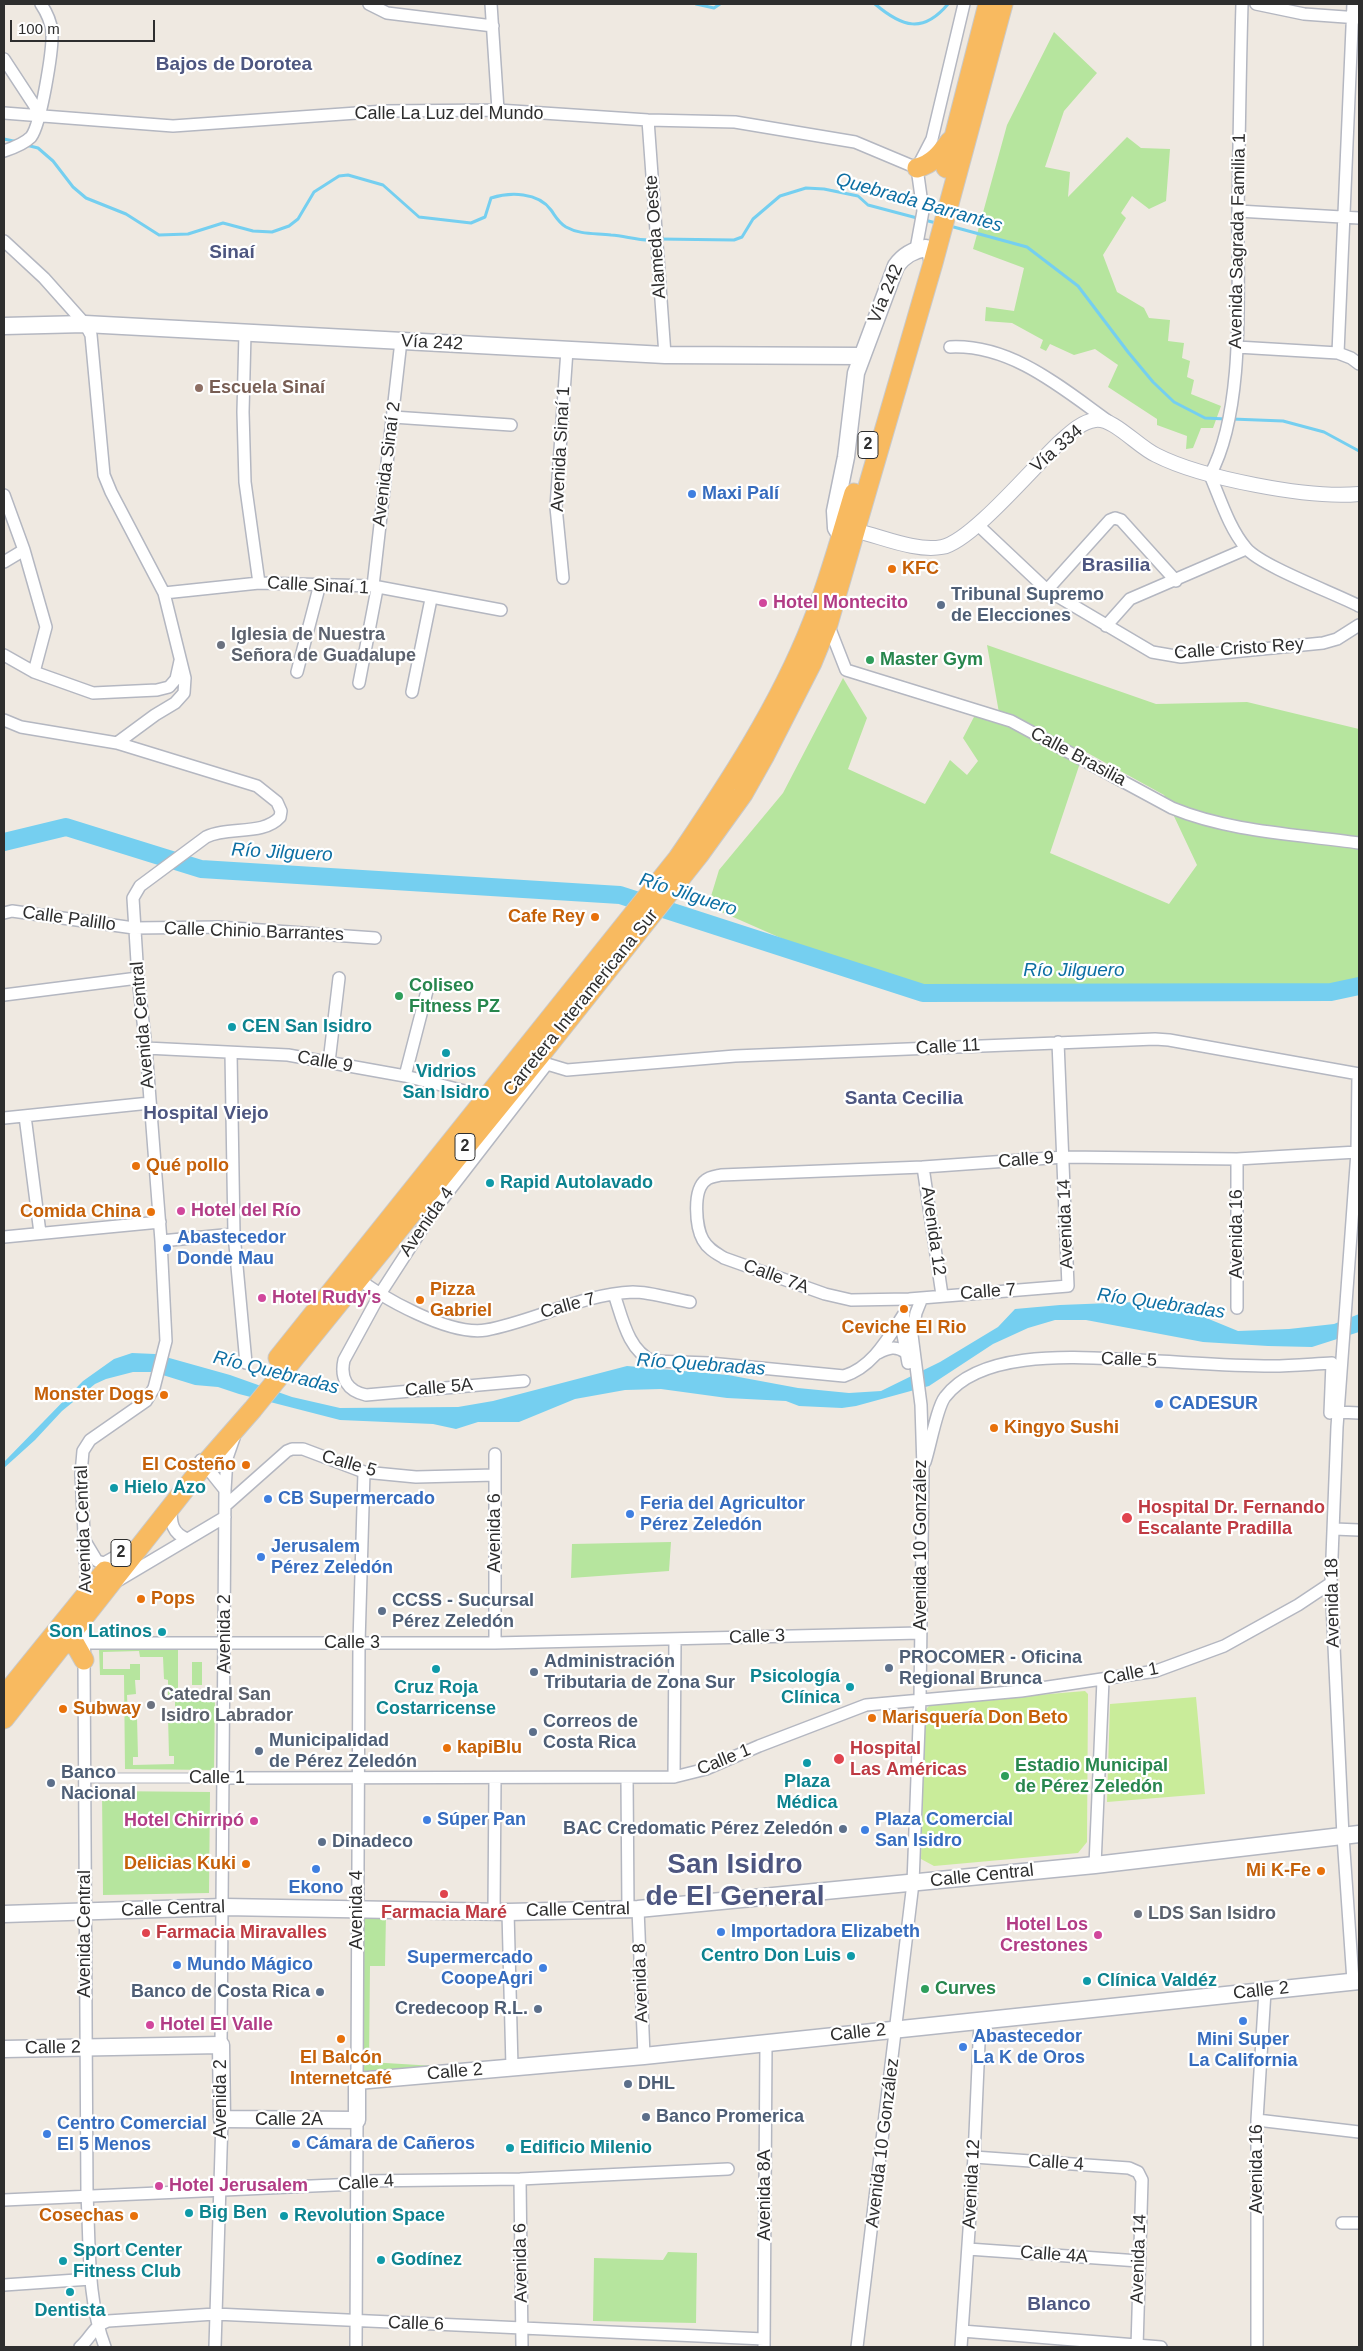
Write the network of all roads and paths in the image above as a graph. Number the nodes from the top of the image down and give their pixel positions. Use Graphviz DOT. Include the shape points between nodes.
graph roads {
  1 [pos="41,4"];
  2 [pos="370,4"];
  3 [pos="491,4"];
  4 [pos="964,4"];
  5 [pos="988,4"];
  6 [pos="1003,4"];
  7 [pos="1242,4"];
  8 [pos="1256,4"];
  9 [pos="1353,4"];
  10 [pos="1356,17"];
  11 [pos="493,26"];
  12 [pos="4,58"];
  13 [pos="498,110"];
  14 [pos="4,113"];
  15 [pos="40,114"];
  16 [pos="648,120"];
  17 [pos="954,136"];
  18 [pos="4,151"];
  19 [pos="917,168"];
  20 [pos="1238,211"];
  21 [pos="1343,217"];
  22 [pos="1359,218"];
  23 [pos="4,241"];
  24 [pos="925,253"];
  25 [pos="85,324"];
  26 [pos="4,326"];
  27 [pos="245,333"];
  28 [pos="401,341"];
  29 [pos="1237,347"];
  30 [pos="950,348"];
  31 [pos="566,350"];
  32 [pos="1338,353"];
  33 [pos="665,355"];
  34 [pos="861,356"];
  35 [pos="1359,364"];
  36 [pos="393,417"];
  37 [pos="1109,422"];
  38 [pos="511,425"];
  39 [pos="1210,475"];
  40 [pos="1359,494"];
  41 [pos="4,495"];
  42 [pos="978,525"];
  43 [pos="842,544"];
  44 [pos="1246,549"];
  45 [pos="24,550"];
  46 [pos="4,562"];
  47 [pos="563,578"];
  48 [pos="1176,580"];
  49 [pos="259,582"];
  50 [pos="320,584"];
  51 [pos="375,588"];
  52 [pos="1048,590"];
  53 [pos="164,593"];
  54 [pos="431,599"];
  55 [pos="1359,606"];
  56 [pos="501,610"];
  57 [pos="828,624"];
  58 [pos="1359,625"];
  59 [pos="1106,626"];
  60 [pos="816,654"];
  61 [pos="4,655"];
  62 [pos="181,657"];
  63 [pos="34,672"];
  64 [pos="297,672"];
  65 [pos="359,683"];
  66 [pos="412,692"];
  67 [pos="4,720"];
  68 [pos="117,744"];
  69 [pos="1359,843"];
  70 [pos="4,913"];
  71 [pos="134,928"];
  72 [pos="375,938"];
  73 [pos="138,978"];
  74 [pos="339,978"];
  75 [pos="428,987"];
  76 [pos="4,995"];
  77 [pos="1058,1042"];
  78 [pos="146,1048"];
  79 [pos="231,1053"];
  80 [pos="538,1056"];
  81 [pos="328,1062"];
  82 [pos="1359,1074"];
  83 [pos="405,1076"];
  84 [pos="493,1102"];
  85 [pos="150,1103"];
  86 [pos="25,1116"];
  87 [pos="4,1118"];
  88 [pos="1357,1152"];
  89 [pos="1064,1157"];
  90 [pos="1237,1160"];
  91 [pos="923,1167"];
  92 [pos="700,1187"];
  93 [pos="160,1222"];
  94 [pos="40,1233"];
  95 [pos="234,1234"];
  96 [pos="4,1237"];
  97 [pos="161,1240"];
  98 [pos="352,1274"];
  99 [pos="1068,1286"];
  100 [pos="380,1294"];
  101 [pos="614,1294"];
  102 [pos="942,1295"];
  103 [pos="922,1298"];
  104 [pos="909,1299"];
  105 [pos="690,1302"];
  106 [pos="1237,1308"];
  107 [pos="904,1314"];
  108 [pos="878,1353"];
  109 [pos="909,1358"];
  110 [pos="246,1363"];
  111 [pos="524,1381"];
  112 [pos="355,1392"];
  113 [pos="1338,1412"];
  114 [pos="1359,1413"];
  115 [pos="244,1414"];
  116 [pos="1337,1427"];
  117 [pos="495,1454"];
  118 [pos="201,1461"];
  119 [pos="923,1468"];
  120 [pos="364,1472"];
  121 [pos="495,1474"];
  122 [pos="225,1490"];
  123 [pos="171,1509"];
  124 [pos="225,1511"];
  125 [pos="1334,1530"];
  126 [pos="1359,1530"];
  127 [pos="84,1539"];
  128 [pos="188,1539"];
  129 [pos="120,1554"];
  130 [pos="1331,1583"];
  131 [pos="109,1586"];
  132 [pos="87,1593"];
  133 [pos="86,1614"];
  134 [pos="920,1633"];
  135 [pos="675,1640"];
  136 [pos="225,1642"];
  137 [pos="495,1642"];
  138 [pos="359,1643"];
  139 [pos="64,1644"];
  140 [pos="84,1652"];
  141 [pos="1103,1680"];
  142 [pos="4,1696"];
  143 [pos="920,1699"];
  144 [pos="4,1719"];
  145 [pos="674,1777"];
  146 [pos="86,1778"];
  147 [pos="223,1778"];
  148 [pos="358,1778"];
  149 [pos="495,1778"];
  150 [pos="627,1778"];
  151 [pos="1351,1835"];
  152 [pos="1096,1865"];
  153 [pos="913,1883"];
  154 [pos="224,1907"];
  155 [pos="358,1908"];
  156 [pos="633,1910"];
  157 [pos="501,1911"];
  158 [pos="85,1912"];
  159 [pos="4,1914"];
  160 [pos="1356,1981"];
  161 [pos="1265,1991"];
  162 [pos="980,2020"];
  163 [pos="897,2029"];
  164 [pos="766,2043"];
  165 [pos="221,2045"];
  166 [pos="86,2048"];
  167 [pos="4,2049"];
  168 [pos="644,2056"];
  169 [pos="512,2067"];
  170 [pos="357,2081"];
  171 [pos="222,2119"];
  172 [pos="357,2120"];
  173 [pos="1257,2120"];
  174 [pos="1359,2132"];
  175 [pos="974,2157"];
  176 [pos="728,2169"];
  177 [pos="1138,2172"];
  178 [pos="520,2179"];
  179 [pos="356,2184"];
  180 [pos="220,2190"];
  181 [pos="87,2195"];
  182 [pos="4,2200"];
  183 [pos="1342,2223"];
  184 [pos="1359,2223"];
  185 [pos="968,2250"];
  186 [pos="1139,2261"];
  187 [pos="91,2279"];
  188 [pos="4,2285"];
  189 [pos="215,2314"];
  190 [pos="356,2322"];
  191 [pos="97,2326"];
  192 [pos="522,2328"];
  193 [pos="962,2331"];
  194 [pos="764,2343"];
  195 [pos="1137,2346"];
  196 [pos="80,2347"];
  197 [pos="105,2347"];
  198 [pos="215,2347"];
  199 [pos="356,2347"];
  200 [pos="522,2347"];
  201 [pos="858,2347"];
  202 [pos="961,2347"];
  203 [pos="1161,2347"];
  204 [pos="1256,2347"];
  1 -- 15 [label="street" via="50,21 52,35"];
  2 -- 11 [label="street" via="387,13"];
  3 -- 11 [label="street"];
  4 -- 19 [label="street" via="932,139"];
  5 -- 17 [label="highway, Carretera Interamericana Sur / 2"];
  6 -- 24 [label="highway, Carretera Interamericana Sur / 2"];
  7 -- 20 [label="street, Avenida Sagrada Familia 1"];
  8 -- 10 [label="street" via="1304,14"];
  9 -- 10 [label="street"];
  10 -- 21 [label="street"];
  11 -- 13 [label="street"];
  12 -- 15 [label="street"];
  13 -- 15 [label="street, Calle La Luz del Mundo" via="385,111 173,126"];
  13 -- 16 [label="street, Calle La Luz del Mundo"];
  14 -- 15 [label="street, Calle La Luz del Mundo"];
  15 -- 18 [label="street" via="36,129 29,138"];
  16 -- 19 [label="street, Calle La Luz del Mundo" via="735,122 812,134 855,142"];
  16 -- 33 [label="street, Alameda Oeste"];
  17 -- 19 [label="highway" via="939,156 926,166"];
  17 -- 24 [label="highway, Carretera Interamericana Sur / 2"];
  19 -- 24 [label="street"];
  20 -- 21 [label="street"];
  20 -- 29 [label="street, Avenida Sagrada Familia 1"];
  21 -- 22 [label="street"];
  21 -- 32 [label="street"];
  23 -- 25 [label="street" via="44,278"];
  24 -- 34 [label="main road, Vía 242" via="902,258 896,266"];
  24 -- 43 [label="highway, Carretera Interamericana Sur / 2"];
  24 -- 43 [label="highway, Carretera Interamericana Sur / 2"];
  25 -- 26 [label="main road, Vía 242"];
  25 -- 27 [label="main road, Vía 242"];
  25 -- 53 [label="street" via="91,335 95,359 104,474"];
  27 -- 28 [label="main road, Vía 242"];
  27 -- 49 [label="street" via="245,482"];
  28 -- 31 [label="main road, Vía 242"];
  28 -- 36 [label="street, Avenida Sinaí 2"];
  29 -- 32 [label="street"];
  29 -- 39 [label="street, Avenida Sagrada Familia 1" via="1227,422 1219,458"];
  30 -- 37 [label="street" via="984,351 1041,373"];
  31 -- 33 [label="main road, Vía 242"];
  31 -- 47 [label="street, Avenida Sinaí 1" via="556,506"];
  32 -- 35 [label="street"];
  33 -- 34 [label="main road, Vía 242"];
  34 -- 43 [label="main road, Vía 242" via="835,511 836,528"];
  36 -- 38 [label="street"];
  36 -- 51 [label="street, Avenida Sinaí 2"];
  37 -- 39 [label="street" via="1172,464"];
  37 -- 42 [label="street, Vía 334" via="1093,420 1070,433"];
  39 -- 40 [label="street" via="1302,491"];
  39 -- 44 [label="street"];
  41 -- 45 [label="street"];
  42 -- 43 [label="street, Vía 334" via="956,542 940,548 908,544"];
  42 -- 52 [label="street, Calle Cristo Rey"];
  43 -- 57 [label="highway, Carretera Interamericana Sur / 2"];
  43 -- 60 [label="highway"];
  43 -- 80 [label="highway, Carretera Interamericana Sur / 2" via="812,624 744,758 678,858 628,920"];
  44 -- 48 [label="street"];
  44 -- 55 [label="street" via="1264,561"];
  45 -- 46 [label="street"];
  45 -- 63 [label="street" via="46,627"];
  48 -- 52 [label="street" via="1116,518 1110,520"];
  48 -- 59 [label="street" via="1130,600"];
  49 -- 50 [label="street, Calle Sinaí 1"];
  49 -- 53 [label="street, Calle Sinaí 1"];
  50 -- 51 [label="street, Calle Sinaí 1"];
  50 -- 64 [label="street"];
  51 -- 54 [label="street, Calle Sinaí 1"];
  51 -- 65 [label="street, Avenida Sinaí 2"];
  52 -- 59 [label="street, Calle Cristo Rey"];
  53 -- 62 [label="street"];
  54 -- 56 [label="street, Calle Sinaí 1"];
  54 -- 66 [label="street"];
  57 -- 60 [label="highway, Carretera Interamericana Sur / 2"];
  57 -- 69 [label="street, Calle Brasilia" via="846,670 1010,722 1187,814 1223,824"];
  58 -- 59 [label="street, Calle Cristo Rey" via="1337,639 1323,643 1180,657 1152,652"];
  60 -- 80 [label="highway, Carretera Interamericana Sur / 2" via="742,794 699,855"];
  61 -- 63 [label="street"];
  62 -- 63 [label="street" via="176,679 168,687 157,690 93,693"];
  62 -- 68 [label="street" via="184,693 176,703"];
  67 -- 68 [label="street" via="21,727"];
  68 -- 71 [label="street, Avenida Central" via="257,786 277,802 280,811 280,817 268,826 218,831 191,846 140,886 133,898"];
  70 -- 71 [label="street, Calle Palillo" via="12,911"];
  71 -- 72 [label="street, Calle Chinio Barrantes" via="219,927"];
  71 -- 73 [label="street, Avenida Central"];
  73 -- 76 [label="street"];
  73 -- 78 [label="street, Avenida Central"];
  74 -- 81 [label="street"];
  75 -- 83 [label="street"];
  77 -- 80 [label="street, Calle 11" via="735,1056 567,1070"];
  77 -- 82 [label="street, Calle 11" via="1169,1040"];
  77 -- 89 [label="street, Avenida 14"];
  78 -- 79 [label="street, Calle 9"];
  78 -- 85 [label="street, Avenida Central"];
  79 -- 81 [label="street, Calle 9"];
  79 -- 95 [label="street"];
  80 -- 84 [label="highway, Carretera Interamericana Sur / 2"];
  80 -- 100 [label="street, Avenida 4"];
  81 -- 83 [label="street, Calle 9"];
  82 -- 88 [label="street, Avenida 18"];
  83 -- 84 [label="street, Calle 9"];
  84 -- 98 [label="highway, Carretera Interamericana Sur / 2"];
  85 -- 86 [label="street"];
  85 -- 93 [label="street, Avenida Central"];
  86 -- 87 [label="street"];
  86 -- 94 [label="street"];
  88 -- 90 [label="street, Calle 9"];
  88 -- 113 [label="street, Avenida 18"];
  89 -- 90 [label="street, Calle 9"];
  89 -- 91 [label="street, Calle 9"];
  89 -- 99 [label="street, Avenida 14"];
  90 -- 106 [label="street, Avenida 16"];
  91 -- 92 [label="street, Calle 9" via="721,1175 706,1180"];
  91 -- 102 [label="street, Avenida 12"];
  92 -- 104 [label="street, Calle 7A" via="696,1210 702,1240 710,1250 724,1258 851,1300"];
  93 -- 94 [label="street"];
  93 -- 97 [label="street, Avenida Central"];
  94 -- 96 [label="street"];
  95 -- 97 [label="street"];
  95 -- 110 [label="street"];
  97 -- 127 [label="street, Avenida Central" via="166,1341 154,1388 141,1406 86,1446 81,1474"];
  98 -- 100 [label="street, Calle 7"];
  98 -- 115 [label="highway, Carretera Interamericana Sur / 2"];
  99 -- 102 [label="street, Calle 7"];
  100 -- 101 [label="street, Calle 7" via="450,1326 484,1330"];
  100 -- 112 [label="street, Avenida 4" via="344,1360 344,1380"];
  101 -- 105 [label="street" via="635,1292"];
  101 -- 108 [label="street, Calle 7" via="632,1342 645,1358 653,1361 710,1362 844,1376 860,1369"];
  102 -- 103 [label="street, Calle 7"];
  103 -- 104 [label="street, Calle 7"];
  103 -- 109 [label="street, Avenida 10 González" via="916,1313"];
  104 -- 107 [label="street, Avenida 10 González"];
  107 -- 108 [label="street, Calle 7"];
  107 -- 109 [label="street, Avenida 10 González" via="902,1329"];
  108 -- 109 [label="street" via="892,1348 901,1349"];
  109 -- 119 [label="street, Avenida 10 González"];
  111 -- 112 [label="street, Calle 5A" via="366,1395"];
  113 -- 114 [label="street"];
  113 -- 116 [label="street, Avenida 18"];
  115 -- 118 [label="highway, Carretera Interamericana Sur / 2"];
  115 -- 122 [label="street, Avenida 2" via="227,1458"];
  116 -- 119 [label="street, Calle 5" via="1330,1414 1332,1363 1273,1366 1067,1357 1031,1359 975,1375 943,1398"];
  116 -- 125 [label="street, Avenida 18"];
  117 -- 121 [label="street, Avenida 6"];
  118 -- 122 [label="street"];
  118 -- 123 [label="highway, Carretera Interamericana Sur / 2"];
  118 -- 129 [label="highway, Carretera Interamericana Sur / 2"];
  119 -- 134 [label="street, Avenida 10 González"];
  120 -- 121 [label="street, Calle 5" via="416,1477"];
  120 -- 124 [label="street, Calle 5" via="302,1449 292,1449 281,1455"];
  120 -- 138 [label="street, Avenida 4"];
  121 -- 137 [label="street, Avenida 6"];
  122 -- 124 [label="street, Avenida 2"];
  123 -- 128 [label="street" via="174,1530"];
  123 -- 131 [label="highway, Carretera Interamericana Sur / 2"];
  124 -- 128 [label="street, Calle 5"];
  124 -- 136 [label="street, Avenida 2"];
  125 -- 126 [label="street"];
  125 -- 130 [label="street, Avenida 18"];
  127 -- 129 [label="street" via="97,1561 104,1563"];
  127 -- 132 [label="street, Avenida Central"];
  128 -- 131 [label="street, Calle 5"];
  129 -- 132 [label="highway, Carretera Interamericana Sur / 2"];
  130 -- 141 [label="street, Calle 1" via="1298,1605 1210,1653 1156,1671"];
  130 -- 151 [label="street, Avenida 18"];
  131 -- 133 [label="highway, Carretera Interamericana Sur / 2"];
  132 -- 133 [label="street, Avenida Central"];
  132 -- 142 [label="highway, Carretera Interamericana Sur / 2"];
  133 -- 139 [label="highway, Carretera Interamericana Sur / 2"];
  133 -- 140 [label="street, Avenida Central"];
  134 -- 135 [label="street, Calle 3"];
  134 -- 143 [label="street, Avenida 10 González"];
  135 -- 137 [label="street, Calle 3"];
  135 -- 145 [label="street"];
  136 -- 138 [label="street, Calle 3"];
  136 -- 140 [label="street, Calle 3"];
  136 -- 147 [label="street, Avenida 2"];
  137 -- 138 [label="street, Calle 3"];
  138 -- 148 [label="street, Avenida 4"];
  139 -- 140 [label="highway" via="75,1644"];
  139 -- 144 [label="highway, Carretera Interamericana Sur / 2"];
  140 -- 146 [label="street, Avenida Central"];
  141 -- 143 [label="street, Calle 1"];
  141 -- 152 [label="street"];
  143 -- 145 [label="street, Calle 1" via="866,1705 706,1769"];
  143 -- 153 [label="street, Avenida 10 González"];
  145 -- 150 [label="street, Calle 1"];
  146 -- 147 [label="street, Calle 1"];
  146 -- 158 [label="street, Avenida Central"];
  147 -- 148 [label="street, Calle 1"];
  147 -- 154 [label="street, Avenida 2"];
  148 -- 149 [label="street, Calle 1"];
  148 -- 155 [label="street, Avenida 4"];
  149 -- 150 [label="street, Calle 1"];
  149 -- 157 [label="street"];
  150 -- 156 [label="street, Avenida 8"];
  151 -- 152 [label="main road, Calle Central"];
  151 -- 160 [label="street, Avenida 18"];
  152 -- 153 [label="main road, Calle Central"];
  153 -- 156 [label="main road, Calle Central"];
  153 -- 163 [label="street, Avenida 10 González"];
  154 -- 155 [label="main road, Calle Central"];
  154 -- 158 [label="main road, Calle Central"];
  154 -- 165 [label="street, Avenida 2"];
  155 -- 157 [label="main road, Calle Central"];
  155 -- 170 [label="street, Avenida 4"];
  156 -- 157 [label="main road, Calle Central"];
  156 -- 168 [label="street, Avenida 8"];
  157 -- 169 [label="street"];
  158 -- 159 [label="main road, Calle Central"];
  158 -- 166 [label="street, Avenida Central"];
  160 -- 161 [label="main road, Calle 2"];
  161 -- 162 [label="main road, Calle 2"];
  161 -- 173 [label="street, Avenida 16"];
  162 -- 163 [label="main road, Calle 2"];
  162 -- 175 [label="street, Avenida 12"];
  163 -- 164 [label="main road, Calle 2"];
  163 -- 201 [label="street, Avenida 10 González"];
  164 -- 168 [label="main road, Calle 2"];
  164 -- 194 [label="street, Avenida 8A"];
  165 -- 166 [label="main road, Calle 2"];
  165 -- 171 [label="main road, Avenida 2"];
  166 -- 167 [label="main road, Calle 2"];
  166 -- 181 [label="street, Avenida Central"];
  168 -- 169 [label="main road, Calle 2"];
  169 -- 170 [label="main road, Calle 2"];
  170 -- 172 [label="main road, Avenida 4"];
  171 -- 172 [label="main road, Calle 2A"];
  171 -- 180 [label="street, Avenida 2"];
  172 -- 179 [label="street, Avenida 4"];
  173 -- 174 [label="street"];
  173 -- 204 [label="street, Avenida 16"];
  175 -- 177 [label="street, Calle 4" via="1129,2168"];
  175 -- 185 [label="street, Avenida 12"];
  176 -- 178 [label="street, Calle 4"];
  177 -- 186 [label="street, Avenida 14" via="1142,2180"];
  178 -- 179 [label="street, Calle 4" via="363,2181"];
  178 -- 192 [label="street, Avenida 6"];
  179 -- 180 [label="street, Calle 4"];
  179 -- 190 [label="street, Avenida 4"];
  180 -- 181 [label="street, Calle 4"];
  180 -- 189 [label="street, Avenida 2"];
  181 -- 182 [label="street, Calle 4"];
  181 -- 187 [label="street, Avenida Central"];
  183 -- 184 [label="street"];
  185 -- 186 [label="street, Calle 4A"];
  185 -- 193 [label="street, Avenida 12"];
  186 -- 195 [label="street, Avenida 14"];
  187 -- 188 [label="street"];
  187 -- 191 [label="street, Avenida Central"];
  189 -- 190 [label="street, Calle 6"];
  189 -- 191 [label="street, Calle 6" via="108,2321"];
  189 -- 198 [label="street, Avenida 2"];
  190 -- 192 [label="street, Calle 6"];
  190 -- 199 [label="street, Avenida 4"];
  191 -- 196 [label="street"];
  191 -- 197 [label="street, Avenida Central"];
  192 -- 194 [label="street, Calle 6"];
  192 -- 200 [label="street, Avenida 6"];
  193 -- 195 [label="street"];
  193 -- 202 [label="street, Avenida 12"];
  195 -- 203 [label="street"];
}
